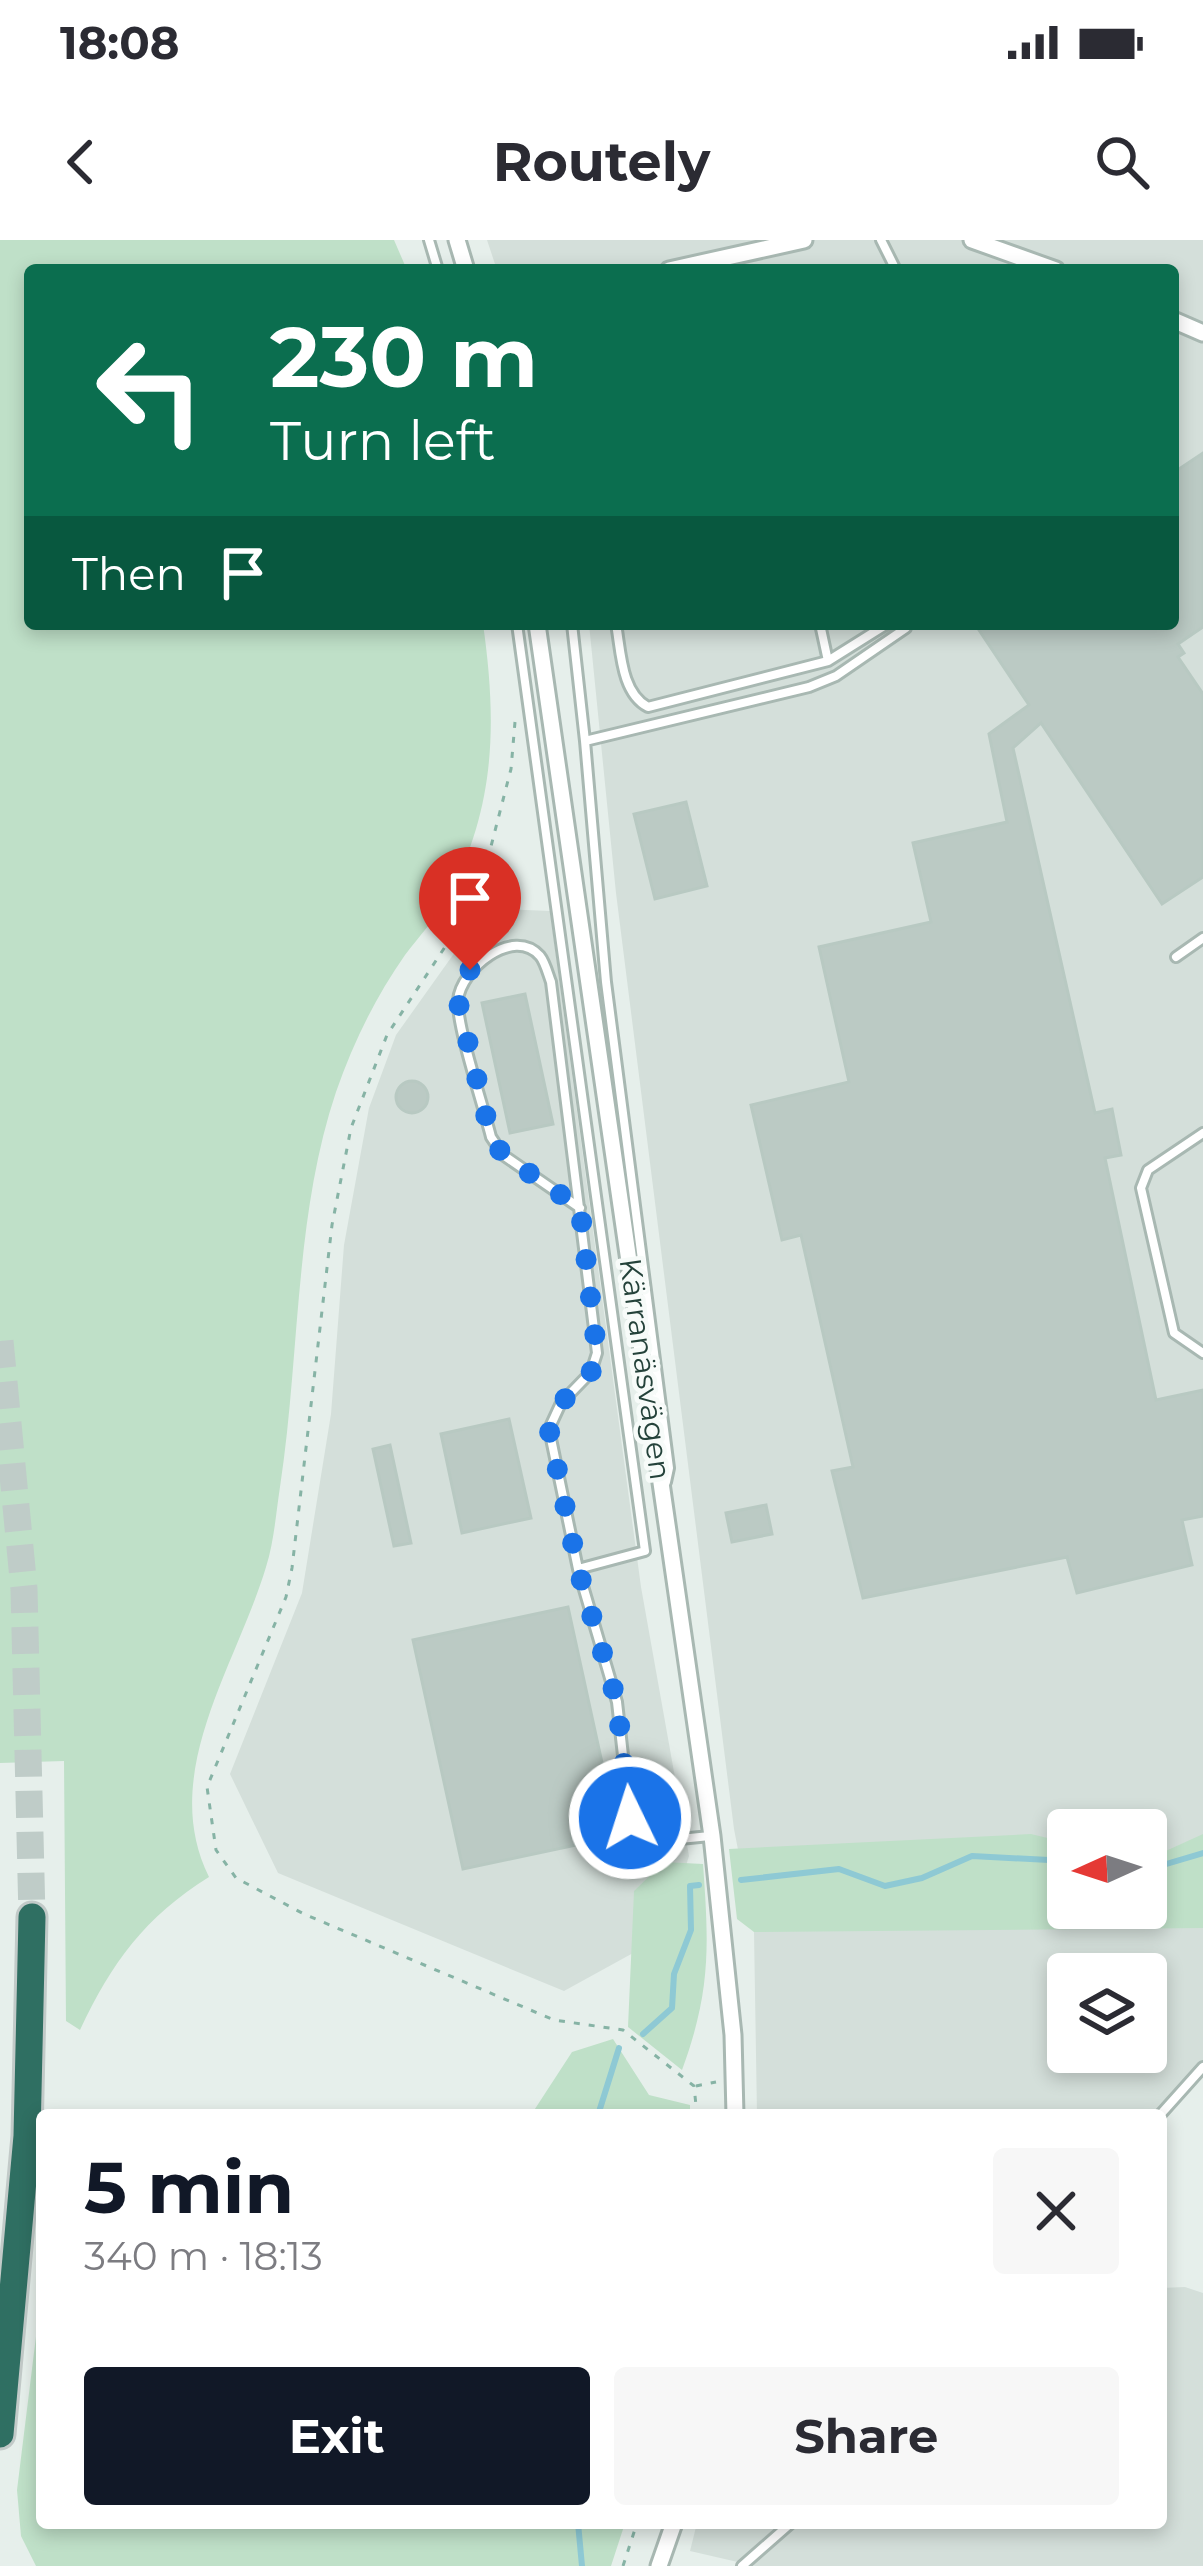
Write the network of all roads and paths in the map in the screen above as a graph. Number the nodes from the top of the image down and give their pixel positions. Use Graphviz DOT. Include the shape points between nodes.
graph roads {
  1 [pos="805,240"];
  2 [pos="972,240"];
  3 [pos="739,262"];
  4 [pos="1039,264"];
  5 [pos="519,630"];
  6 [pos="539,630"];
  7 [pos="573,630"];
  8 [pos="617,630"];
  9 [pos="821,630"];
  10 [pos="877,630"];
  11 [pos="903,630"];
  12 [pos="828,661"];
  13 [pos="516,709"];
  14 [pos="585,741"];
  15 [pos="1203,938"];
  16 [pos="1176,957"];
  17 [pos="1203,1132"];
  18 [pos="580,1208"];
  19 [pos="1203,1353"];
  20 [pos="663,1494"];
  21 [pos="578,1569"];
  22 [pos="712,1836"];
  23 [pos="32,1916"];
  24 [pos="1203,2067"];
  25 [pos="735,2081"];
  26 [pos="694,2086"];
  27 [pos="697,2109"];
  28 [pos="735,2109"];
  29 [pos="1165,2109"];
  30 [pos="0,2434"];
  31 [pos="635,2529"];
  32 [pos="673,2529"];
  33 [pos="785,2529"];
  34 [pos="748,2564"];
  35 [pos="664,2565"];
  36 [pos="623,2566"];
  1 -- 3 [label="street"];
  2 -- 4 [label="street"];
  5 -- 21 [label="lane" via="645,1551"];
  6 -- 20 [label="street, Kärranäsvägen"];
  7 -- 14 [label="lane"];
  8 -- 12 [label="lane" via="629,688 648,707"];
  9 -- 12 [label="lane"];
  10 -- 12 [label="lane"];
  11 -- 14 [label="lane" via="809,687"];
  13 -- 26 [label="path" via="511,769 482,880 387,1035 351,1127 286,1598 212,1770 209,1826 216,1850 256,1893 554,2020 623,2030"];
  14 -- 20 [label="lane" via="609,1005 669,1468"];
  15 -- 16 [label="lane"];
  17 -- 19 [label="lane" via="1148,1170 1141,1188 1174,1334"];
  18 -- 18 [label="lane" via="551,982 541,957 524,946 504,947 470,970 458,1001 491,1137 503,1155"];
  18 -- 21 [label="lane" via="597,1353 549,1429"];
  20 -- 22 [label="street, Kärranäsvägen"];
  21 -- 22 [label="lane" via="617,1702 639,1843"];
  22 -- 25 [label="street, Kärranäsvägen"];
  23 -- 30 [label="highway" via="27,2136"];
  24 -- 29 [label="lane"];
  25 -- 26 [label="path"];
  25 -- 28 [label="street, Kärranäsvägen"];
  26 -- 27 [label="path"];
  31 -- 36 [label="path"];
  32 -- 35 [label="street"];
  33 -- 34 [label="lane"];
}
